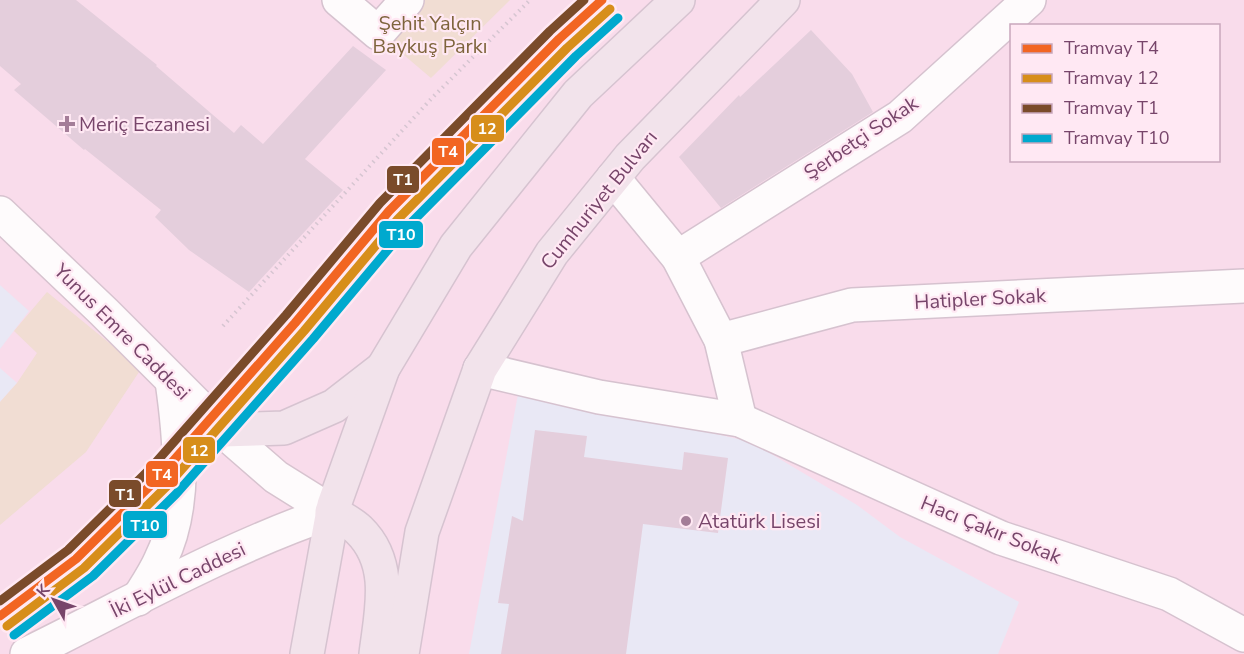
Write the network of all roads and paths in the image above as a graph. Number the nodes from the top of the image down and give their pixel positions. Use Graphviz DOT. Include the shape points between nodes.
graph roads {
  1 [pos="339,0"];
  2 [pos="407,0"];
  3 [pos="531,0"];
  4 [pos="678,0"];
  5 [pos="783,0"];
  6 [pos="1035,2"];
  7 [pos="613,178"];
  8 [pos="0,213"];
  9 [pos="678,257"];
  10 [pos="1244,286"];
  11 [pos="223,326"];
  12 [pos="721,340"];
  13 [pos="383,368"];
  14 [pos="480,369"];
  15 [pos="172,381"];
  16 [pos="740,420"];
  17 [pos="222,430"];
  18 [pos="332,513"];
  19 [pos="359,530"];
  20 [pos="422,532"];
  21 [pos="138,599"];
  22 [pos="1244,635"];
  23 [pos="27,654"];
  24 [pos="307,654"];
  25 [pos="376,654"];
  26 [pos="402,654"];
  1 -- 2 [label="street" via="378,33"];
  3 -- 11 [label="path" via="431,99"];
  4 -- 13 [label="main road" via="578,94 463,237"];
  5 -- 7 [label="main road, Cumhuriyet Bulvarı"];
  6 -- 9 [label="street, Şerbetçi Sokak" via="900,117"];
  7 -- 9 [label="street"];
  7 -- 14 [label="main road, Cumhuriyet Bulvarı" via="552,253"];
  8 -- 15 [label="street, Yunus Emre Caddesi"];
  9 -- 12 [label="street"];
  10 -- 12 [label="street, Hatipler Sokak" via="852,305"];
  12 -- 16 [label="street"];
  13 -- 17 [label="main road" via="334,406 284,428"];
  13 -- 18 [label="main road"];
  14 -- 16 [label="street, Hacı Çakır Sokak" via="599,397"];
  14 -- 20 [label="main road, Cumhuriyet Bulvarı"];
  15 -- 17 [label="street, Yunus Emre Caddesi"];
  15 -- 21 [label="street" via="179,441 174,522 162,558"];
  16 -- 22 [label="street, Hacı Çakır Sokak" via="1001,538 1169,594"];
  17 -- 18 [label="street, Yunus Emre Caddesi" via="276,477"];
  18 -- 19 [label="main road"];
  18 -- 21 [label="street, İki Eylül Caddesi" via="236,550"];
  18 -- 24 [label="main road"];
  19 -- 20 [label="main road" via="393,536"];
  19 -- 25 [label="main road" via="377,553 383,573"];
  20 -- 26 [label="main road, Cumhuriyet Bulvarı"];
  21 -- 23 [label="street, İki Eylül Caddesi"];
}
